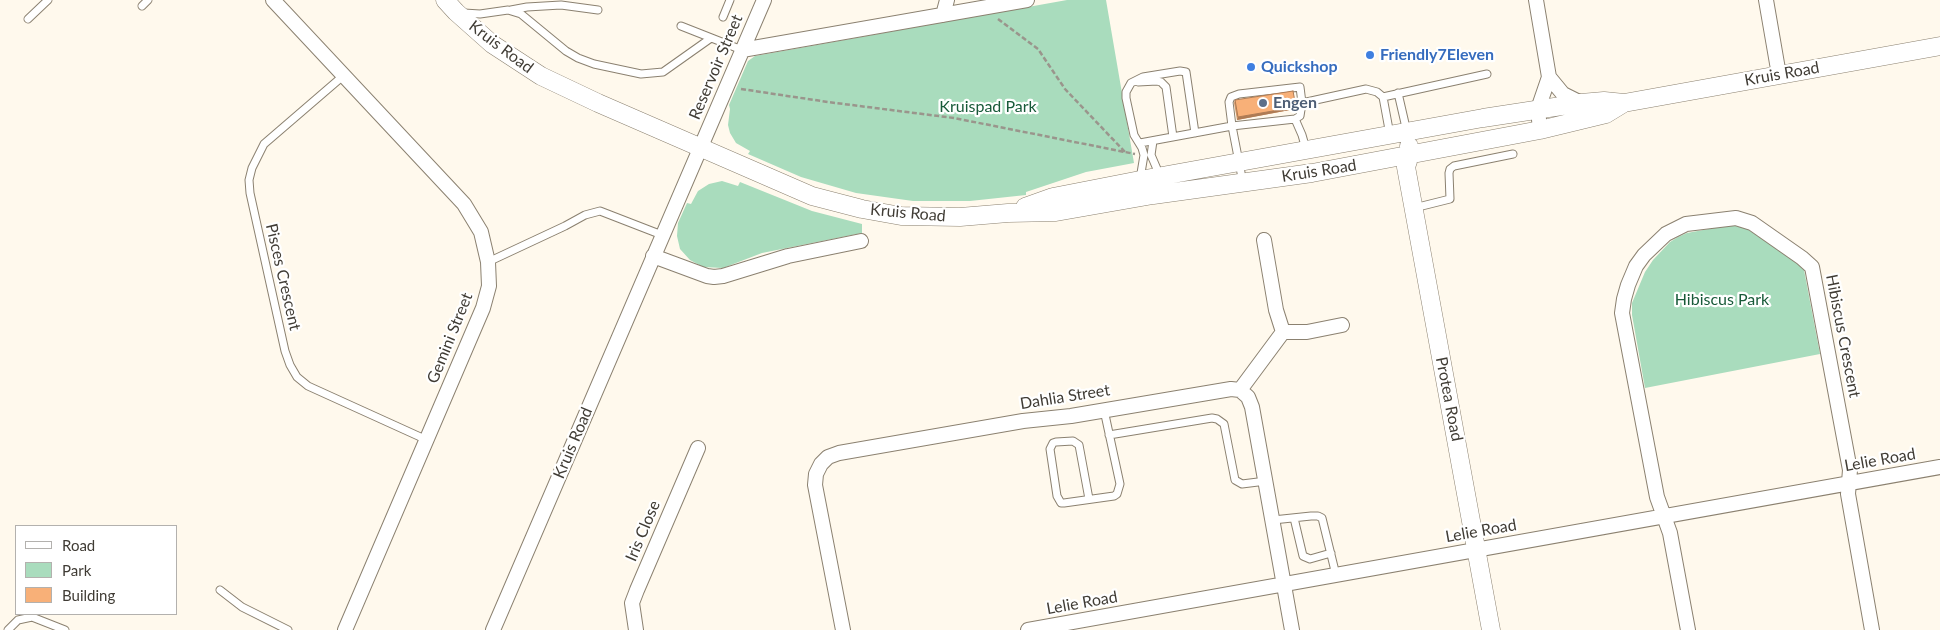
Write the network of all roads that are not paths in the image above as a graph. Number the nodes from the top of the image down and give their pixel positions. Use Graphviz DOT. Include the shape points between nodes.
graph roads {
  1 [pos="48,0"];
  2 [pos="148,0"];
  3 [pos="273,0"];
  4 [pos="730,0"];
  5 [pos="764,0"];
  6 [pos="947,0"];
  7 [pos="1027,0"];
  8 [pos="1536,0"];
  9 [pos="1766,0"];
  10 [pos="142,6"];
  11 [pos="450,6"];
  12 [pos="508,10"];
  13 [pos="598,10"];
  14 [pos="943,15"];
  15 [pos="723,17"];
  16 [pos="28,19"];
  17 [pos="681,26"];
  18 [pos="711,38"];
  19 [pos="1940,46"];
  20 [pos="742,50"];
  21 [pos="1487,74"];
  22 [pos="1780,75"];
  23 [pos="344,76"];
  24 [pos="1549,77"];
  25 [pos="1131,83"];
  26 [pos="1398,93"];
  27 [pos="1383,96"];
  28 [pos="1302,103"];
  29 [pos="1581,103"];
  30 [pos="1624,103"];
  31 [pos="1538,109"];
  32 [pos="1295,119"];
  33 [pos="1232,126"];
  34 [pos="1540,130"];
  35 [pos="1195,133"];
  36 [pos="1398,133"];
  37 [pos="1173,137"];
  38 [pos="1153,141"];
  39 [pos="1140,142"];
  40 [pos="700,148"];
  41 [pos="1306,149"];
  42 [pos="1513,154"];
  43 [pos="1403,160"];
  44 [pos="1239,162"];
  45 [pos="1161,177"];
  46 [pos="1140,180"];
  47 [pos="1243,184"];
  48 [pos="1414,208"];
  49 [pos="1008,213"];
  50 [pos="662,235"];
  51 [pos="1264,240"];
  52 [pos="861,241"];
  53 [pos="654,256"];
  54 [pos="488,262"];
  55 [pos="1342,325"];
  56 [pos="1284,332"];
  57 [pos="1240,390"];
  58 [pos="1104,410"];
  59 [pos="1109,435"];
  60 [pos="427,440"];
  61 [pos="698,448"];
  62 [pos="1940,467"];
  63 [pos="1266,481"];
  64 [pos="1849,483"];
  65 [pos="1088,500"];
  66 [pos="1664,516"];
  67 [pos="1294,518"];
  68 [pos="1273,520"];
  69 [pos="1477,550"];
  70 [pos="1331,553"];
  71 [pos="1336,576"];
  72 [pos="1284,585"];
  73 [pos="220,590"];
  74 [pos="1105,623"];
  75 [pos="8,630"];
  76 [pos="65,630"];
  77 [pos="288,630"];
  78 [pos="345,630"];
  79 [pos="492,630"];
  80 [pos="636,630"];
  81 [pos="842,630"];
  82 [pos="1028,630"];
  83 [pos="1292,630"];
  84 [pos="1491,630"];
  85 [pos="1688,630"];
  86 [pos="1872,630"];
  1 -- 16 [label="lane"];
  2 -- 10 [label="lane"];
  3 -- 23 [label="street, Gemini Street"];
  4 -- 15 [label="lane"];
  5 -- 20 [label="street, Reservoir Street"];
  6 -- 14 [label="street"];
  7 -- 14 [label="street"];
  8 -- 24 [label="street"];
  9 -- 22 [label="street"];
  11 -- 12 [label="lane" via="480,14"];
  11 -- 40 [label="street, Kruis Road" via="492,44 541,76"];
  12 -- 13 [label="lane" via="561,5"];
  12 -- 18 [label="lane" via="521,14 578,58 641,74 663,72"];
  14 -- 20 [label="street"];
  17 -- 18 [label="lane"];
  18 -- 20 [label="lane"];
  19 -- 22 [label="street, Kruis Road"];
  20 -- 40 [label="street, Reservoir Street"];
  21 -- 26 [label="lane"];
  22 -- 30 [label="street, Kruis Road"];
  23 -- 54 [label="street, Gemini Street" via="464,204 481,232"];
  23 -- 60 [label="lane, Pisces Crescent" via="264,144 249,180 283,342 290,365 308,386"];
  24 -- 29 [label="street" via="1563,94"];
  24 -- 31 [label="street"];
  25 -- 35 [label="lane" via="1142,77 1180,71 1187,73"];
  25 -- 37 [label="lane" via="1157,81 1166,86"];
  25 -- 39 [label="lane" via="1126,98 1132,131"];
  26 -- 27 [label="lane"];
  26 -- 36 [label="lane"];
  27 -- 28 [label="lane" via="1366,89"];
  27 -- 36 [label="lane"];
  28 -- 32 [label="lane" via="1301,114"];
  28 -- 33 [label="lane" via="1300,87 1297,86 1233,95 1228,102"];
  29 -- 30 [label="street, Kruis Road"];
  29 -- 31 [label="street, Kruis Road"];
  30 -- 34 [label="street, Kruis Road" via="1606,114"];
  31 -- 34 [label="street"];
  31 -- 36 [label="street, Kruis Road"];
  32 -- 33 [label="lane"];
  32 -- 41 [label="lane"];
  33 -- 35 [label="lane"];
  33 -- 44 [label="lane"];
  34 -- 43 [label="street, Kruis Road"];
  35 -- 37 [label="lane"];
  36 -- 41 [label="street, Kruis Road"];
  36 -- 43 [label="street, Protea Road"];
  37 -- 38 [label="lane"];
  38 -- 39 [label="lane"];
  38 -- 45 [label="lane" via="1151,155"];
  39 -- 46 [label="lane" via="1144,155"];
  40 -- 49 [label="street, Kruis Road" via="794,190 862,209 907,216 960,217"];
  40 -- 50 [label="street, Kruis Road"];
  41 -- 44 [label="street, Kruis Road"];
  42 -- 48 [label="lane" via="1454,166 1449,174 1450,199"];
  43 -- 47 [label="street, Kruis Road"];
  43 -- 48 [label="street, Protea Road"];
  44 -- 45 [label="street, Kruis Road"];
  44 -- 47 [label="lane"];
  45 -- 46 [label="street, Kruis Road"];
  46 -- 49 [label="street, Kruis Road" via="1053,197"];
  47 -- 49 [label="street, Kruis Road" via="1056,212"];
  48 -- 69 [label="street, Protea Road"];
  50 -- 53 [label="street, Kruis Road"];
  50 -- 54 [label="lane" via="600,212 585,215"];
  51 -- 56 [label="street" via="1276,310"];
  52 -- 53 [label="street, Kruis Road" via="788,256 714,277"];
  53 -- 79 [label="street, Kruis Road"];
  54 -- 60 [label="street, Gemini Street" via="488,286 483,308"];
  55 -- 56 [label="street" via="1307,332"];
  56 -- 57 [label="street"];
  57 -- 58 [label="street, Dahlia Street" via="1222,389"];
  57 -- 63 [label="street" via="1252,406"];
  58 -- 59 [label="lane"];
  58 -- 81 [label="street, Dahlia Street" via="859,449 828,458 816,474 815,485"];
  59 -- 63 [label="lane" via="1217,419 1224,424 1235,480 1242,484"];
  59 -- 65 [label="lane" via="1120,490 1114,496"];
  60 -- 78 [label="street, Gemini Street"];
  61 -- 80 [label="street, Iris Close" via="632,603"];
  62 -- 64 [label="street, Lelie Road"];
  63 -- 68 [label="street"];
  64 -- 66 [label="street, Lelie Road"];
  64 -- 66 [label="street, Hibiscus Crescent" via="1850,470 1812,267 1743,219 1686,224 1666,234 1636,266 1622,313 1657,497"];
  64 -- 86 [label="street, Hibiscus Crescent" via="1848,494"];
  65 -- 65 [label="lane" via="1064,503 1058,500 1050,453 1053,443 1073,441 1079,445"];
  66 -- 69 [label="street, Lelie Road"];
  66 -- 85 [label="street, Hibiscus Crescent"];
  67 -- 68 [label="lane"];
  67 -- 70 [label="lane" via="1322,518"];
  67 -- 70 [label="lane" via="1303,556 1310,559"];
  68 -- 72 [label="street"];
  69 -- 71 [label="street, Lelie Road"];
  69 -- 84 [label="street, Protea Road"];
  70 -- 71 [label="lane"];
  71 -- 72 [label="street, Lelie Road"];
  72 -- 74 [label="street, Lelie Road"];
  72 -- 83 [label="street"];
  73 -- 77 [label="lane" via="242,607"];
  74 -- 82 [label="street, Lelie Road"];
  75 -- 76 [label="lane" via="18,620 32,617"];
}
